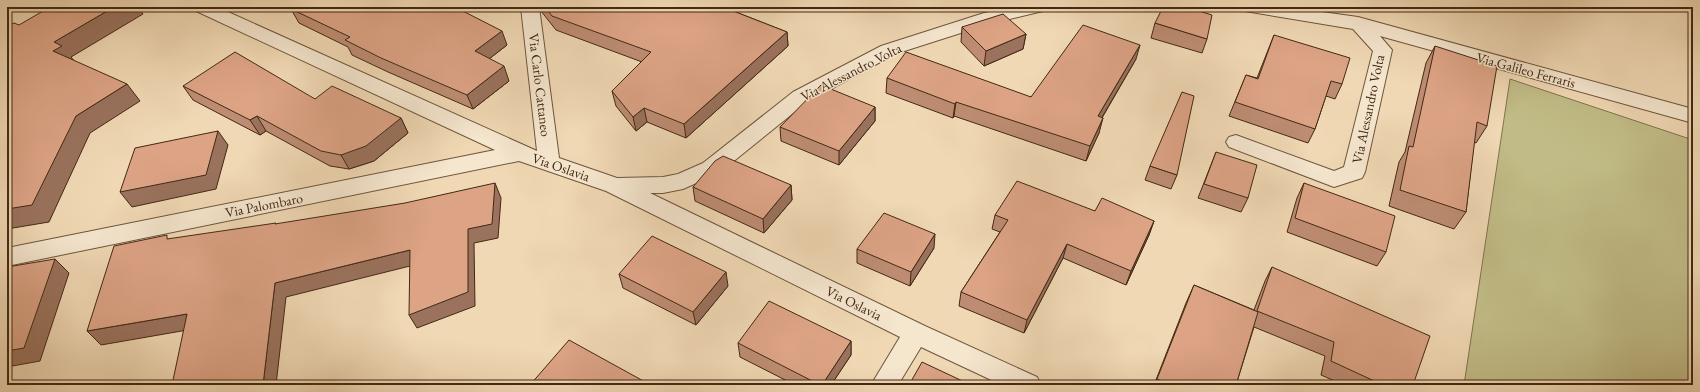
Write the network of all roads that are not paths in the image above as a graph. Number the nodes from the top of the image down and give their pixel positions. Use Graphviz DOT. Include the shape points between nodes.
graph roads {
  1 [pos="202,7"];
  2 [pos="530,7"];
  3 [pos="1037,7"];
  4 [pos="1251,7"];
  5 [pos="1347,7"];
  6 [pos="1359,24"];
  7 [pos="1651,104"];
  8 [pos="1693,116"];
  9 [pos="1693,126"];
  10 [pos="1236,142"];
  11 [pos="520,153"];
  12 [pos="550,163"];
  13 [pos="614,185"];
  14 [pos="7,257"];
  15 [pos="916,333"];
  16 [pos="884,385"];
  17 [pos="1028,385"];
  1 -- 11 [label="street, Via Oslavia"];
  2 -- 12 [label="street, Via Carlo Cattaneo"];
  3 -- 13 [label="street, Via Alessandro Volta" via="984,18 888,50 800,97 710,168 683,181 663,185"];
  4 -- 6 [label="street"];
  5 -- 6 [label="street, Via Alessandro Volta"];
  6 -- 7 [label="street, Via Galileo Ferraris"];
  6 -- 10 [label="street, Via Alessandro Volta" via="1383,50 1354,172 1334,179"];
  7 -- 8 [label="street, Via Galileo Ferraris"];
  7 -- 9 [label="street"];
  11 -- 12 [label="street, Via Oslavia"];
  11 -- 14 [label="street, Via Palombaro"];
  12 -- 13 [label="street, Via Oslavia"];
  13 -- 15 [label="street, Via Oslavia"];
  15 -- 16 [label="street"];
  15 -- 17 [label="street, Via Oslavia"];
}
